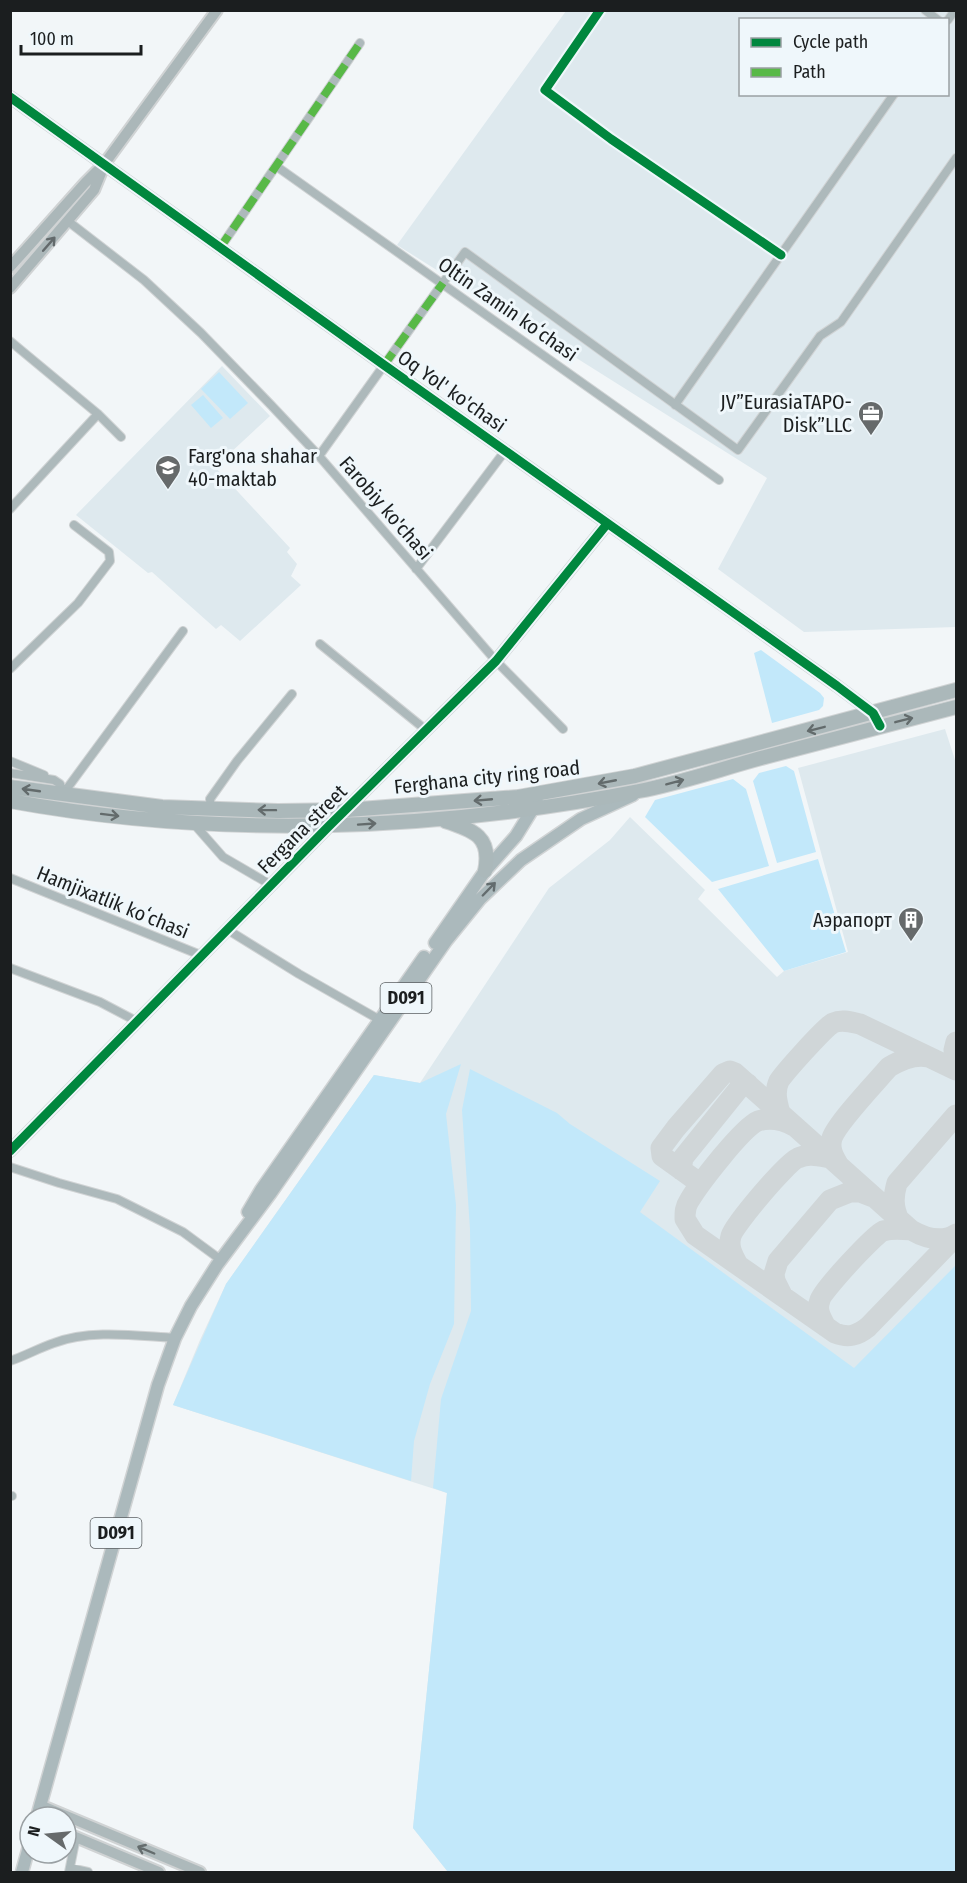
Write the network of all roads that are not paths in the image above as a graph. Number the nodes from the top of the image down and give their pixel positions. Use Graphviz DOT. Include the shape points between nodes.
graph roads {
  1 [pos="217,10"];
  2 [pos="600,10"];
  3 [pos="360,43"];
  4 [pos="893,96"];
  5 [pos="10,97"];
  6 [pos="957,158"];
  7 [pos="105,163"];
  8 [pos="276,166"];
  9 [pos="69,222"];
  10 [pos="220,248"];
  11 [pos="781,255"];
  12 [pos="10,267"];
  13 [pos="442,284"];
  14 [pos="10,288"];
  15 [pos="10,341"];
  16 [pos="384,365"];
  17 [pos="675,405"];
  18 [pos="98,414"];
  19 [pos="121,437"];
  20 [pos="505,451"];
  21 [pos="319,456"];
  22 [pos="720,480"];
  23 [pos="10,508"];
  24 [pos="607,524"];
  25 [pos="74,525"];
  26 [pos="416,569"];
  27 [pos="183,632"];
  28 [pos="320,644"];
  29 [pos="496,661"];
  30 [pos="10,669"];
  31 [pos="957,690"];
  32 [pos="292,694"];
  33 [pos="957,707"];
  34 [pos="873,713"];
  35 [pos="880,726"];
  36 [pos="563,729"];
  37 [pos="426,730"];
  38 [pos="10,761"];
  39 [pos="10,773"];
  40 [pos="54,780"];
  41 [pos="10,787"];
  42 [pos="642,790"];
  43 [pos="540,792"];
  44 [pos="63,794"];
  45 [pos="10,801"];
  46 [pos="535,808"];
  47 [pos="211,809"];
  48 [pos="347,810"];
  49 [pos="440,819"];
  50 [pos="194,824"];
  51 [pos="329,826"];
  52 [pos="484,872"];
  53 [pos="10,878"];
  54 [pos="271,885"];
  55 [pos="228,930"];
  56 [pos="203,956"];
  57 [pos="10,968"];
  58 [pos="380,1020"];
  59 [pos="138,1022"];
  60 [pos="10,1151"];
  61 [pos="10,1167"];
  62 [pos="221,1260"];
  63 [pos="175,1338"];
  64 [pos="10,1361"];
  65 [pos="40,1805"];
  66 [pos="78,1826"];
  67 [pos="78,1838"];
  68 [pos="70,1870"];
  69 [pos="88,1872"];
  70 [pos="159,1872"];
  71 [pos="200,1872"];
  1 -- 7 [label="main road"];
  2 -- 11 [label="street" via="545,90"];
  3 -- 8 [label="street"];
  4 -- 11 [label="street"];
  5 -- 7 [label="street, Oq Yol' ko'chasi"];
  6 -- 17 [label="street" via="841,322 820,336 738,450"];
  7 -- 9 [label="main road" via="94,190"];
  7 -- 10 [label="street, Oq Yol' ko'chasi"];
  7 -- 12 [label="main road"];
  8 -- 10 [label="street"];
  8 -- 13 [label="street, Oltin Zamin koʻchasi"];
  14 -- 9 [label="main road, one-way"];
  9 -- 21 [label="street, Farobiy ko'chasi" via="144,279"];
  10 -- 16 [label="street, Oq Yol' ko'chasi"];
  11 -- 17 [label="street"];
  13 -- 16 [label="street"];
  13 -- 17 [label="street" via="465,252"];
  13 -- 22 [label="street, Oltin Zamin koʻchasi"];
  15 -- 18 [label="street"];
  16 -- 20 [label="street, Oq Yol' ko'chasi"];
  16 -- 21 [label="street"];
  18 -- 19 [label="street"];
  18 -- 23 [label="street"];
  20 -- 24 [label="street, Oq Yol' ko'chasi"];
  20 -- 26 [label="street"];
  21 -- 26 [label="street, Farobiy ko'chasi"];
  24 -- 29 [label="street, Fergana street"];
  24 -- 34 [label="street, Oq Yol' ko'chasi"];
  25 -- 30 [label="street" via="109,552 110,561 78,603"];
  26 -- 29 [label="street, Farobiy ko'chasi"];
  27 -- 44 [label="street"];
  28 -- 37 [label="street"];
  29 -- 36 [label="street, Farobiy ko'chasi"];
  29 -- 37 [label="street, Fergana street"];
  31 -- 34 [label="highway, Ferghana city ring road"];
  32 -- 47 [label="street" via="210,799"];
  35 -- 33 [label="highway, Ferghana city ring road / D091, one-way"];
  34 -- 35 [label="street"];
  34 -- 43 [label="highway, Ferghana city ring road, one-way" via="635,776"];
  42 -- 35 [label="highway, Ferghana city ring road / D091, one-way"];
  37 -- 48 [label="street, Fergana street"];
  38 -- 40 [label="street"];
  39 -- 40 [label="street"];
  40 -- 44 [label="street"];
  44 -- 41 [label="highway, Ferghana city ring road, one-way"];
  42 -- 46 [label="highway, Ferghana city ring road / D091"];
  62 -- 42 [label="main road, D091, one-way" via="446,941 480,899 521,860 581,819"];
  43 -- 46 [label="main road, D091"];
  43 -- 48 [label="highway, Ferghana city ring road, one-way"];
  44 -- 47 [label="highway, Ferghana city ring road"];
  45 -- 50 [label="highway, Ferghana city ring road, one-way"];
  46 -- 49 [label="highway, Ferghana city ring road"];
  46 -- 52 [label="main road, D091"];
  48 -- 47 [label="highway, Ferghana city ring road, one-way"];
  48 -- 51 [label="street, Fergana street"];
  51 -- 49 [label="highway, Ferghana city ring road, one-way"];
  49 -- 52 [label="highway" via="462,826 484,842"];
  50 -- 51 [label="highway, Ferghana city ring road"];
  50 -- 54 [label="street" via="223,857"];
  51 -- 54 [label="street, Fergana street"];
  52 -- 58 [label="main road, D091"];
  53 -- 56 [label="street, Hamjixatlik koʻchasi"];
  54 -- 55 [label="street, Fergana street"];
  55 -- 56 [label="street, Fergana street"];
  55 -- 58 [label="street"];
  56 -- 59 [label="street, Fergana street"];
  57 -- 59 [label="street" via="100,1002"];
  58 -- 62 [label="main road, D091" via="261,1190"];
  59 -- 60 [label="street, Fergana street"];
  61 -- 62 [label="street" via="117,1199 183,1232"];
  62 -- 63 [label="main road, D091"];
  63 -- 64 [label="street" via="72,1338"];
  63 -- 65 [label="main road, D091" via="158,1385"];
  71 -- 66 [label="street, one-way"];
  67 -- 70 [label="street"];
  68 -- 69 [label="street"];
}
